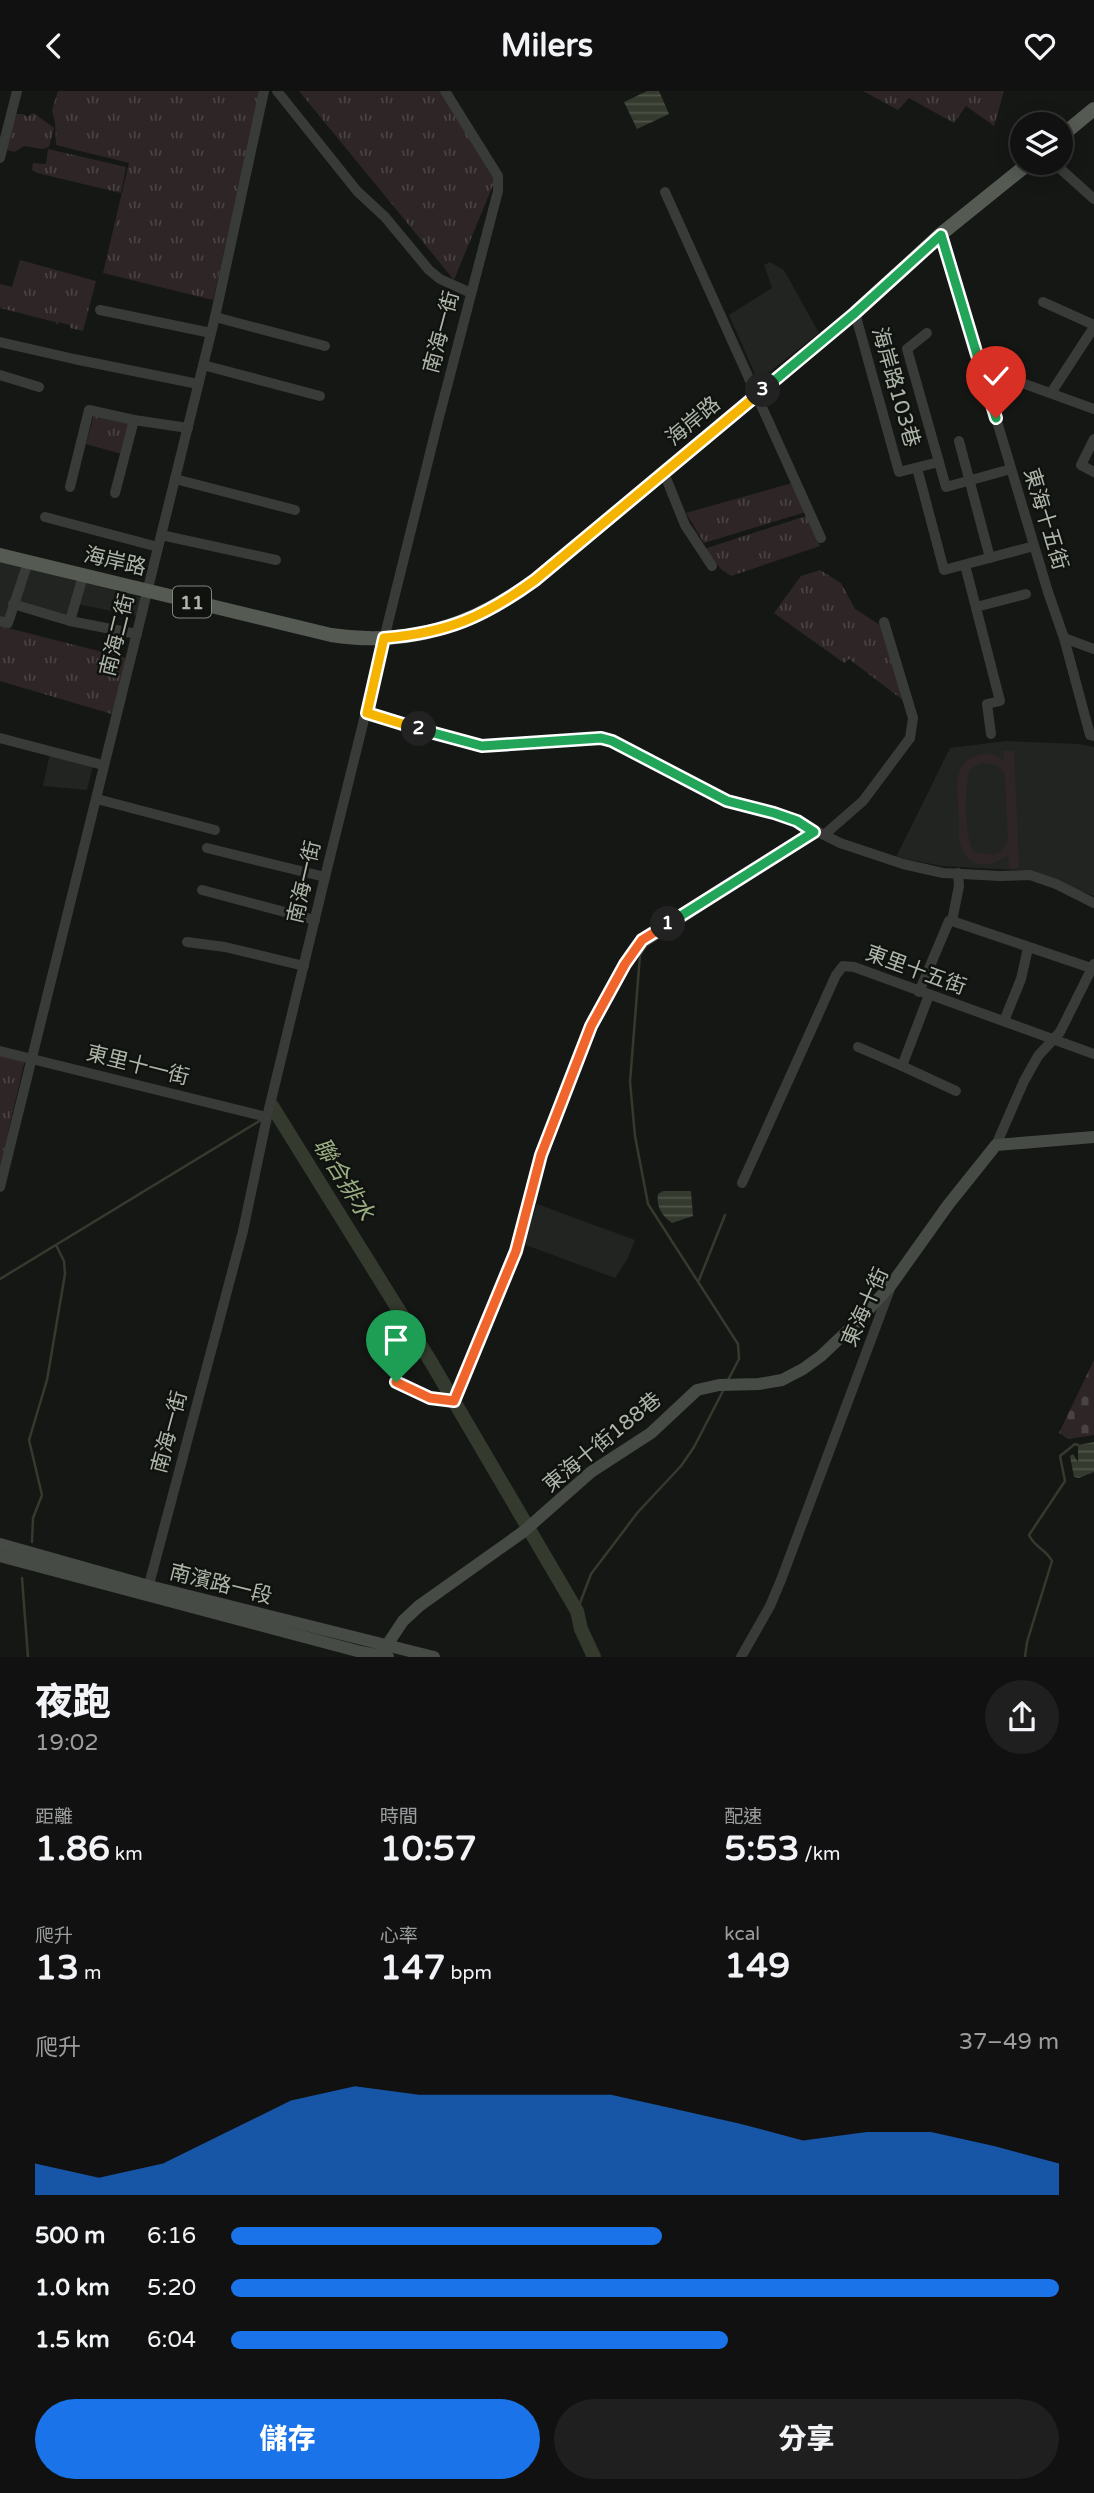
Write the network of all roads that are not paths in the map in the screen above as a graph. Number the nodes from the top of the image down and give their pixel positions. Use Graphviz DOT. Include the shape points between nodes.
graph roads {
  1 [pos="17,91"];
  2 [pos="264,91"];
  3 [pos="277,91"];
  4 [pos="445,91"];
  5 [pos="1094,109"];
  6 [pos="1073,126"];
  7 [pos="0,158"];
  8 [pos="1014,175"];
  9 [pos="1067,175"];
  10 [pos="665,192"];
  11 [pos="1094,199"];
  12 [pos="941,235"];
  13 [pos="471,293"];
  14 [pos="1044,302"];
  15 [pos="100,310"];
  16 [pos="855,313"];
  17 [pos="215,317"];
  18 [pos="1094,326"];
  19 [pos="211,333"];
  20 [pos="927,333"];
  21 [pos="0,342"];
  22 [pos="325,346"];
  23 [pos="203,365"];
  24 [pos="981,368"];
  25 [pos="0,375"];
  26 [pos="198,384"];
  27 [pos="39,387"];
  28 [pos="1051,393"];
  29 [pos="757,395"];
  30 [pos="320,396"];
  31 [pos="1094,409"];
  32 [pos="134,420"];
  33 [pos="188,428"];
  34 [pos="1094,439"];
  35 [pos="960,441"];
  36 [pos="939,462"];
  37 [pos="917,468"];
  38 [pos="1011,469"];
  39 [pos="1094,472"];
  40 [pos="664,473"];
  41 [pos="175,479"];
  42 [pos="970,481"];
  43 [pos="70,487"];
  44 [pos="115,493"];
  45 [pos="295,510"];
  46 [pos="45,517"];
  47 [pos="161,535"];
  48 [pos="821,538"];
  49 [pos="1034,546"];
  50 [pos="158,547"];
  51 [pos="0,555"];
  52 [pos="990,558"];
  53 [pos="276,560"];
  54 [pos="28,562"];
  55 [pos="965,565"];
  56 [pos="712,566"];
  57 [pos="83,576"];
  58 [pos="148,591"];
  59 [pos="1026,594"];
  60 [pos="13,604"];
  61 [pos="976,607"];
  62 [pos="0,621"];
  63 [pos="69,621"];
  64 [pos="884,622"];
  65 [pos="137,634"];
  66 [pos="388,638"];
  67 [pos="1064,638"];
  68 [pos="1094,649"];
  69 [pos="367,713"];
  70 [pos="991,734"];
  71 [pos="1092,736"];
  72 [pos="0,738"];
  73 [pos="103,765"];
  74 [pos="97,799"];
  75 [pos="215,830"];
  76 [pos="819,833"];
  77 [pos="207,848"];
  78 [pos="958,873"];
  79 [pos="325,877"];
  80 [pos="202,890"];
  81 [pos="1094,903"];
  82 [pos="315,920"];
  83 [pos="952,921"];
  84 [pos="187,942"];
  85 [pos="1028,948"];
  86 [pos="304,966"];
  87 [pos="1093,967"];
  88 [pos="924,993"];
  89 [pos="1004,1021"];
  90 [pos="1054,1040"];
  91 [pos="858,1047"];
  92 [pos="0,1051"];
  93 [pos="1094,1054"];
  94 [pos="31,1059"];
  95 [pos="902,1066"];
  96 [pos="956,1091"];
  97 [pos="267,1117"];
  98 [pos="1094,1137"];
  99 [pos="996,1145"];
  100 [pos="742,1183"];
  101 [pos="0,1187"];
  102 [pos="891,1285"];
  103 [pos="396,1382"];
  104 [pos="0,1544"];
  105 [pos="0,1556"];
  106 [pos="147,1591"];
  107 [pos="385,1653"];
  108 [pos="435,1657"];
  109 [pos="741,1657"];
  1 -- 7 [label="street"];
  2 -- 17 [label="street, 南海二街"];
  3 -- 13 [label="street" via="357,191 386,217 429,270"];
  4 -- 13 [label="street, 南海一街" via="499,177"];
  5 -- 6 [label="main road"];
  8 -- 12 [label="main road, 海岸路 / 11"];
  9 -- 11 [label="street"];
  10 -- 29 [label="street"];
  12 -- 16 [label="main road, 海岸路 / 11"];
  12 -- 24 [label="street, 東海十五街"];
  13 -- 66 [label="street, 南海一街"];
  14 -- 18 [label="street"];
  15 -- 19 [label="street"];
  16 -- 29 [label="main road, 海岸路 / 11"];
  16 -- 37 [label="street, 海岸路103巷" via="899,472"];
  17 -- 19 [label="street, 南海二街"];
  17 -- 22 [label="street"];
  18 -- 28 [label="street"];
  19 -- 23 [label="street, 南海二街"];
  20 -- 36 [label="street" via="907,349"];
  21 -- 26 [label="street"];
  23 -- 26 [label="street, 南海二街"];
  23 -- 30 [label="street"];
  24 -- 28 [label="street"];
  24 -- 38 [label="street, 東海十五街"];
  25 -- 27 [label="street"];
  26 -- 33 [label="street, 南海二街"];
  28 -- 31 [label="street"];
  29 -- 40 [label="main road, 海岸路 / 11"];
  29 -- 48 [label="street"];
  32 -- 33 [label="street"];
  32 -- 43 [label="street" via="89,410"];
  32 -- 44 [label="street"];
  33 -- 41 [label="street, 南海二街"];
  34 -- 39 [label="street" via="1081,465"];
  35 -- 42 [label="street"];
  36 -- 37 [label="street"];
  36 -- 42 [label="street" via="946,487"];
  37 -- 55 [label="street" via="944,570"];
  38 -- 42 [label="street"];
  38 -- 49 [label="street, 東海十五街"];
  40 -- 56 [label="street" via="685,525"];
  40 -- 66 [label="main road, 海岸路 / 11" via="509,599 454,625"];
  41 -- 45 [label="street"];
  41 -- 47 [label="street, 南海二街"];
  42 -- 52 [label="street"];
  46 -- 50 [label="street"];
  47 -- 50 [label="street, 南海二街"];
  47 -- 53 [label="street"];
  49 -- 52 [label="street"];
  49 -- 67 [label="street, 東海十五街"];
  50 -- 58 [label="street, 南海二街"];
  51 -- 54 [label="main road, 海岸路 / 11"];
  52 -- 55 [label="street"];
  54 -- 57 [label="main road, 海岸路 / 11"];
  54 -- 60 [label="street"];
  55 -- 61 [label="street"];
  57 -- 58 [label="main road, 海岸路 / 11"];
  57 -- 63 [label="street"];
  58 -- 65 [label="street, 南海二街"];
  58 -- 66 [label="main road, 海岸路 / 11" via="331,635"];
  59 -- 61 [label="street"];
  60 -- 62 [label="street" via="8,623"];
  60 -- 63 [label="street"];
  61 -- 70 [label="street" via="1000,701 987,704"];
  63 -- 65 [label="street"];
  64 -- 76 [label="street" via="913,729 863,801"];
  65 -- 73 [label="street, 南海二街"];
  66 -- 69 [label="street, 南海一街"];
  67 -- 68 [label="street"];
  67 -- 71 [label="street, 東海十五街"];
  69 -- 76 [label="street" via="482,746 589,738 612,741 727,801 774,813"];
  69 -- 79 [label="street, 南海一街"];
  72 -- 73 [label="street"];
  73 -- 74 [label="street, 南海二街"];
  74 -- 75 [label="street"];
  74 -- 94 [label="street, 南海二街"];
  76 -- 78 [label="street" via="903,864"];
  76 -- 103 [label="street" via="642,940 591,1026 541,1155 516,1251 454,1401 430,1398"];
  77 -- 79 [label="street"];
  78 -- 81 [label="street" via="1030,874"];
  78 -- 83 [label="street"];
  79 -- 82 [label="street, 南海一街"];
  80 -- 82 [label="street"];
  82 -- 86 [label="street, 南海一街"];
  83 -- 85 [label="street"];
  83 -- 88 [label="street"];
  84 -- 86 [label="street"];
  85 -- 87 [label="street"];
  85 -- 89 [label="street"];
  86 -- 97 [label="street, 南海一街"];
  87 -- 90 [label="street, 東海十街"];
  88 -- 89 [label="street, 東里十五街"];
  88 -- 95 [label="street"];
  88 -- 100 [label="street, 東里十五街" via="854,967 839,969"];
  89 -- 90 [label="street, 東里十五街"];
  90 -- 93 [label="street, 東里十五街"];
  90 -- 99 [label="street, 東海十街" via="1024,1081"];
  91 -- 95 [label="street"];
  92 -- 94 [label="street, 東里十一街"];
  94 -- 97 [label="street, 東里十一街"];
  94 -- 101 [label="street, 南海二街"];
  95 -- 96 [label="street"];
  97 -- 106 [label="street, 南海一街" via="243,1231"];
  98 -- 99 [label="street"];
  99 -- 102 [label="street, 東海十街"];
  102 -- 107 [label="street, 東海十街188巷" via="803,1369 770,1383 698,1390 651,1433 591,1472 528,1528 419,1606 403,1621"];
  102 -- 109 [label="street, 東海十街" via="781,1580"];
  104 -- 106 [label="street, 南濱路一段"];
  105 -- 106 [label="street, 南濱路一段"];
  106 -- 107 [label="street, 南濱路一段"];
  107 -- 108 [label="street, 南濱路一段"];
}
